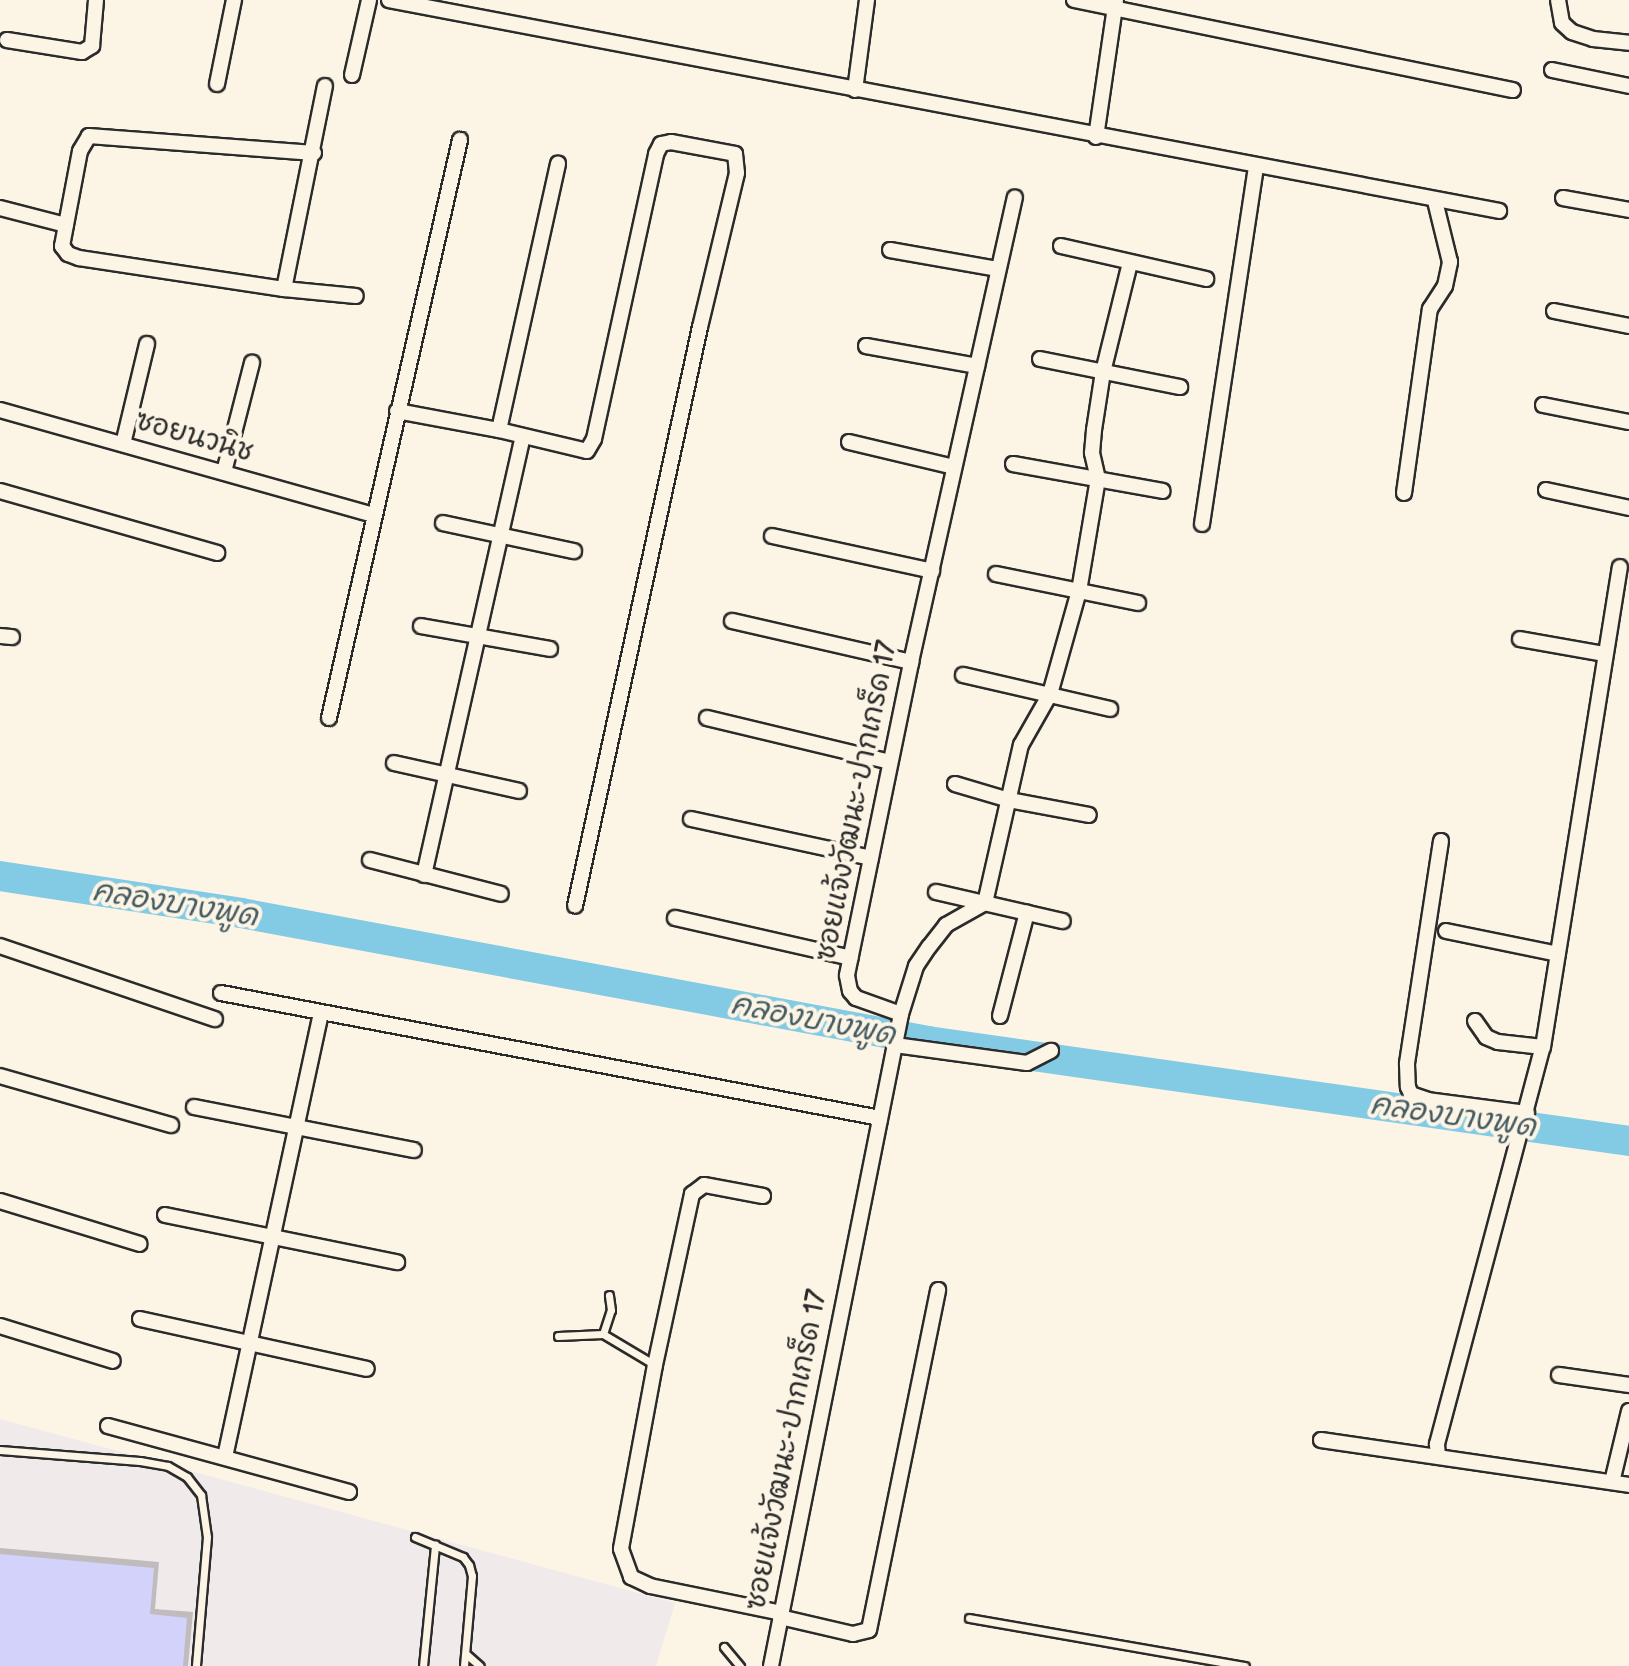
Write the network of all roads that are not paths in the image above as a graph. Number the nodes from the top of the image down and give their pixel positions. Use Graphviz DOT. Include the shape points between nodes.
graph roads {
  1 [pos="96,0"];
  2 [pos="234,0"];
  3 [pos="369,0"];
  4 [pos="389,0"];
  5 [pos="867,0"];
  6 [pos="1074,0"];
  7 [pos="1558,0"];
  8 [pos="1116,4"];
  9 [pos="7,40"];
  10 [pos="1629,43"];
  11 [pos="1552,70"];
  12 [pos="352,75"];
  13 [pos="217,84"];
  14 [pos="325,86"];
  15 [pos="1629,86"];
  16 [pos="855,90"];
  17 [pos="1513,90"];
  18 [pos="1096,137"];
  19 [pos="460,140"];
  20 [pos="314,153"];
  21 [pos="558,163"];
  22 [pos="1256,166"];
  23 [pos="1015,197"];
  24 [pos="1563,198"];
  25 [pos="1435,201"];
  26 [pos="0,208"];
  27 [pos="1629,210"];
  28 [pos="1499,211"];
  29 [pos="66,225"];
  30 [pos="1061,246"];
  31 [pos="890,250"];
  32 [pos="1130,263"];
  33 [pos="998,269"];
  34 [pos="1206,279"];
  35 [pos="284,289"];
  36 [pos="356,296"];
  37 [pos="1554,311"];
  38 [pos="1629,326"];
  39 [pos="147,344"];
  40 [pos="866,346"];
  41 [pos="1040,359"];
  42 [pos="252,363"];
  43 [pos="977,366"];
  44 [pos="1103,372"];
  45 [pos="1180,387"];
  46 [pos="1543,405"];
  47 [pos="0,410"];
  48 [pos="397,411"];
  49 [pos="1629,422"];
  50 [pos="499,430"];
  51 [pos="523,437"];
  52 [pos="849,442"];
  53 [pos="123,444"];
  54 [pos="1013,464"];
  55 [pos="954,467"];
  56 [pos="224,472"];
  57 [pos="1098,479"];
  58 [pos="1546,490"];
  59 [pos="0,491"];
  60 [pos="1163,491"];
  61 [pos="1404,493"];
  62 [pos="1629,508"];
  63 [pos="374,515"];
  64 [pos="443,523"];
  65 [pos="1202,524"];
  66 [pos="500,536"];
  67 [pos="772,536"];
  68 [pos="574,551"];
  69 [pos="217,553"];
  70 [pos="1620,567"];
  71 [pos="932,571"];
  72 [pos="996,574"];
  73 [pos="1079,591"];
  74 [pos="1138,603"];
  75 [pos="732,621"];
  76 [pos="421,626"];
  77 [pos="478,637"];
  78 [pos="1520,639"];
  79 [pos="550,649"];
  80 [pos="1604,654"];
  81 [pos="911,662"];
  82 [pos="963,675"];
  83 [pos="1050,694"];
  84 [pos="1110,709"];
  85 [pos="329,718"];
  86 [pos="707,718"];
  87 [pos="890,762"];
  88 [pos="394,763"];
  89 [pos="446,775"];
  90 [pos="955,784"];
  91 [pos="519,791"];
  92 [pos="1009,800"];
  93 [pos="1089,815"];
  94 [pos="691,819"];
  95 [pos="1441,841"];
  96 [pos="871,858"];
  97 [pos="370,860"];
  98 [pos="424,875"];
  99 [pos="936,892"];
  100 [pos="501,894"];
  101 [pos="985,903"];
  102 [pos="575,906"];
  103 [pos="1027,912"];
  104 [pos="675,918"];
  105 [pos="1063,921"];
  106 [pos="1446,931"];
  107 [pos="0,946"];
  108 [pos="1558,954"];
  109 [pos="851,958"];
  110 [pos="221,993"];
  111 [pos="321,1014"];
  112 [pos="901,1014"];
  113 [pos="1000,1016"];
  114 [pos="215,1019"];
  115 [pos="1475,1021"];
  116 [pos="896,1039"];
  117 [pos="1543,1047"];
  118 [pos="1051,1051"];
  119 [pos="0,1076"];
  120 [pos="194,1107"];
  121 [pos="880,1118"];
  122 [pos="1524,1124"];
  123 [pos="171,1125"];
  124 [pos="297,1127"];
  125 [pos="414,1150"];
  126 [pos="763,1196"];
  127 [pos="0,1201"];
  128 [pos="165,1215"];
  129 [pos="273,1237"];
  130 [pos="140,1244"];
  131 [pos="397,1262"];
  132 [pos="938,1290"];
  133 [pos="609,1295"];
  134 [pos="140,1319"];
  135 [pos="0,1326"];
  136 [pos="603,1334"];
  137 [pos="558,1336"];
  138 [pos="250,1344"];
  139 [pos="113,1361"];
  140 [pos="655,1365"];
  141 [pos="367,1369"];
  142 [pos="1559,1375"];
  143 [pos="1629,1385"];
  144 [pos="1629,1411"];
  145 [pos="108,1426"];
  146 [pos="1321,1440"];
  147 [pos="0,1450"];
  148 [pos="1438,1456"];
  149 [pos="225,1457"];
  150 [pos="1612,1482"];
  151 [pos="1629,1485"];
  152 [pos="349,1492"];
  153 [pos="415,1537"];
  154 [pos="435,1545"];
  155 [pos="780,1615"];
  156 [pos="969,1618"];
  157 [pos="724,1647"];
  158 [pos="466,1654"];
  159 [pos="196,1666"];
  160 [pos="423,1666"];
  161 [pos="464,1666"];
  162 [pos="480,1666"];
  163 [pos="740,1666"];
  164 [pos="771,1666"];
  165 [pos="1245,1666"];
  1 -- 9 [label="street" via="92,46 82,52"];
  2 -- 13 [label="street"];
  3 -- 12 [label="street"];
  4 -- 16 [label="street"];
  5 -- 16 [label="street"];
  6 -- 8 [label="street"];
  7 -- 10 [label="street" via="1562,23 1572,32"];
  8 -- 17 [label="street"];
  8 -- 18 [label="street"];
  11 -- 15 [label="street"];
  14 -- 20 [label="street"];
  16 -- 18 [label="street"];
  18 -- 22 [label="street"];
  19 -- 48 [label="street"];
  20 -- 29 [label="street" via="89,136 80,151"];
  20 -- 35 [label="street"];
  21 -- 50 [label="street"];
  22 -- 25 [label="street"];
  22 -- 65 [label="street"];
  23 -- 33 [label="street, ซอยแจ้งวัฒนะ-ปากเกร็ด 17"];
  24 -- 27 [label="street"];
  25 -- 28 [label="street"];
  25 -- 61 [label="street" via="1450,262 1445,286 1430,309"];
  26 -- 29 [label="street"];
  29 -- 35 [label="street" via="62,246 79,258"];
  30 -- 32 [label="street"];
  31 -- 33 [label="street"];
  32 -- 34 [label="street"];
  32 -- 44 [label="street"];
  33 -- 43 [label="street, ซอยแจ้งวัฒนะ-ปากเกร็ด 17"];
  35 -- 36 [label="street"];
  37 -- 38 [label="street"];
  39 -- 53 [label="street"];
  40 -- 43 [label="street"];
  41 -- 44 [label="street"];
  42 -- 56 [label="street"];
  43 -- 55 [label="street, ซอยแจ้งวัฒนะ-ปากเกร็ด 17"];
  44 -- 45 [label="street"];
  44 -- 57 [label="street" via="1092,453"];
  46 -- 49 [label="street"];
  47 -- 53 [label="street, ซอยนวนิช"];
  48 -- 50 [label="street"];
  48 -- 63 [label="street"];
  50 -- 51 [label="street"];
  51 -- 66 [label="street"];
  51 -- 102 [label="street" via="587,451 594,439 661,144 735,154 737,173"];
  52 -- 55 [label="street"];
  53 -- 56 [label="street, ซอยนวนิช"];
  54 -- 57 [label="street"];
  55 -- 71 [label="street, ซอยแจ้งวัฒนะ-ปากเกร็ด 17"];
  56 -- 63 [label="street, ซอยนวนิช"];
  57 -- 60 [label="street"];
  57 -- 73 [label="street"];
  58 -- 62 [label="street"];
  59 -- 69 [label="street"];
  63 -- 85 [label="street"];
  64 -- 66 [label="street"];
  66 -- 68 [label="street"];
  66 -- 77 [label="street"];
  67 -- 71 [label="street"];
  70 -- 80 [label="street"];
  71 -- 81 [label="street, ซอยแจ้งวัฒนะ-ปากเกร็ด 17"];
  72 -- 73 [label="street"];
  73 -- 74 [label="street"];
  73 -- 83 [label="street"];
  75 -- 81 [label="street"];
  76 -- 77 [label="street"];
  77 -- 79 [label="street"];
  77 -- 89 [label="street"];
  78 -- 80 [label="street"];
  80 -- 108 [label="street"];
  81 -- 87 [label="street, ซอยแจ้งวัฒนะ-ปากเกร็ด 17"];
  82 -- 83 [label="street"];
  83 -- 84 [label="street"];
  83 -- 92 [label="street" via="1021,745"];
  86 -- 87 [label="street"];
  87 -- 96 [label="street, ซอยแจ้งวัฒนะ-ปากเกร็ด 17"];
  88 -- 89 [label="street"];
  89 -- 91 [label="street"];
  89 -- 98 [label="street"];
  90 -- 92 [label="street"];
  92 -- 93 [label="street"];
  92 -- 101 [label="street"];
  94 -- 96 [label="street"];
  95 -- 122 [label="street" via="1407,1064 1408,1087 1411,1094 1428,1100"];
  96 -- 109 [label="street, ซอยแจ้งวัฒนะ-ปากเกร็ด 17"];
  97 -- 98 [label="street"];
  98 -- 100 [label="street"];
  99 -- 101 [label="street"];
  101 -- 103 [label="street"];
  101 -- 112 [label="street" via="946,925 929,947 916,966"];
  103 -- 105 [label="street"];
  103 -- 113 [label="street"];
  104 -- 109 [label="street"];
  106 -- 108 [label="street"];
  107 -- 114 [label="street"];
  108 -- 117 [label="street"];
  109 -- 112 [label="street, ซอยแจ้งวัฒนะ-ปากเกร็ด 17" via="847,975 856,998"];
  110 -- 111 [label="street"];
  111 -- 121 [label="street"];
  111 -- 124 [label="street"];
  112 -- 116 [label="street, ซอยแจ้งวัฒนะ-ปากเกร็ด 17"];
  115 -- 117 [label="street" via="1486,1037 1498,1042"];
  116 -- 118 [label="street" via="1027,1063"];
  116 -- 121 [label="street, ซอยแจ้งวัฒนะ-ปากเกร็ด 17"];
  117 -- 122 [label="street"];
  119 -- 123 [label="street"];
  120 -- 124 [label="street"];
  121 -- 155 [label="street, ซอยแจ้งวัฒนะ-ปากเกร็ด 17"];
  122 -- 148 [label="street"];
  124 -- 125 [label="street"];
  124 -- 129 [label="street"];
  126 -- 140 [label="street" via="704,1185 692,1194"];
  127 -- 130 [label="street"];
  128 -- 129 [label="street"];
  129 -- 131 [label="street"];
  129 -- 138 [label="street"];
  132 -- 155 [label="street" via="869,1630 853,1634"];
  133 -- 136 [label="lane" via="611,1310"];
  134 -- 138 [label="street"];
  135 -- 139 [label="street"];
  136 -- 137 [label="lane"];
  136 -- 140 [label="lane"];
  138 -- 141 [label="street"];
  138 -- 149 [label="street"];
  140 -- 155 [label="street" via="624,1529 624,1564 631,1577 650,1586"];
  142 -- 143 [label="street"];
  144 -- 150 [label="street"];
  145 -- 149 [label="street"];
  146 -- 148 [label="street"];
  147 -- 159 [label="lane" via="140,1461 168,1466 187,1477 201,1495 207,1537"];
  148 -- 150 [label="street"];
  149 -- 152 [label="street"];
  150 -- 151 [label="street"];
  153 -- 154 [label="lane"];
  154 -- 158 [label="lane" via="469,1565"];
  154 -- 160 [label="lane"];
  155 -- 164 [label="street, ซอยแจ้งวัฒนะ-ปากเกร็ด 17"];
  156 -- 165 [label="lane"];
  157 -- 163 [label="lane"];
  158 -- 161 [label="lane"];
  158 -- 162 [label="lane"];
}
